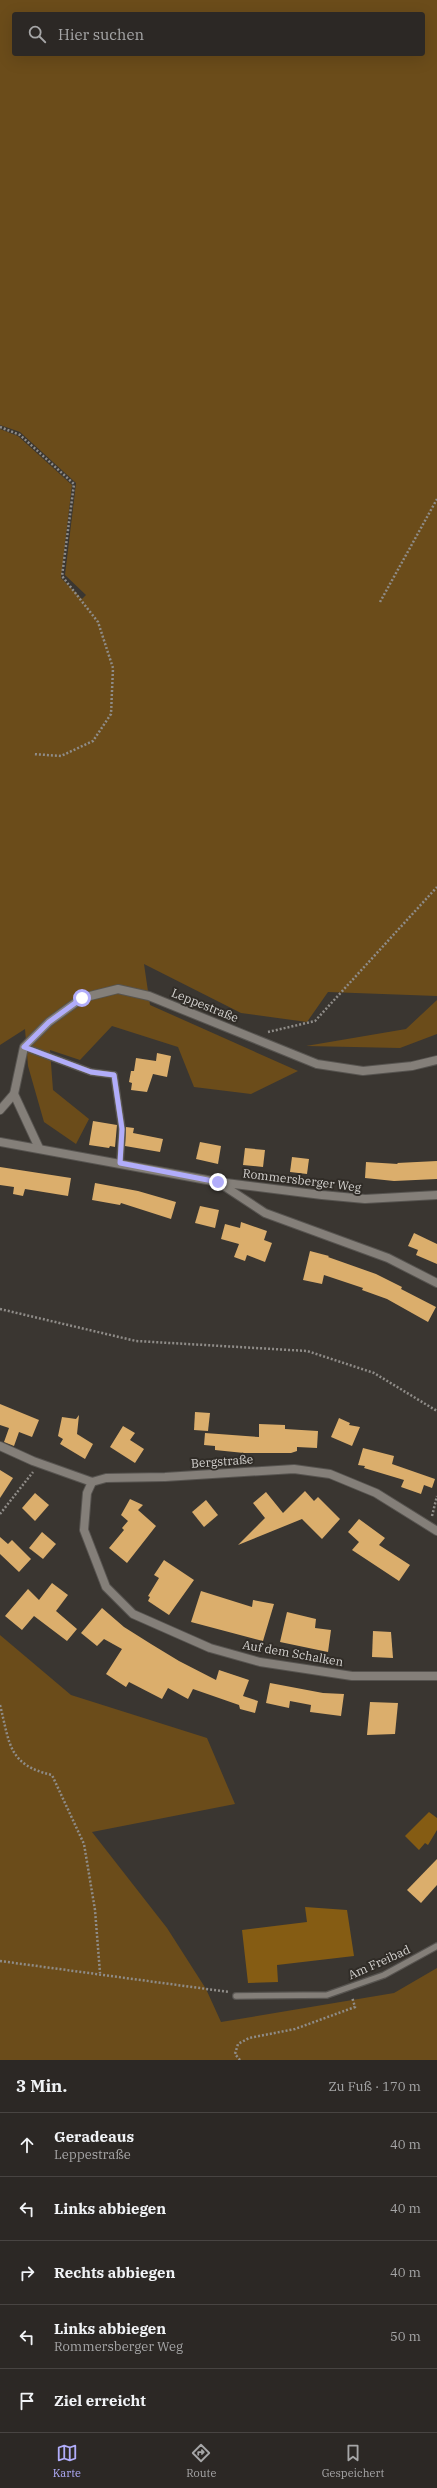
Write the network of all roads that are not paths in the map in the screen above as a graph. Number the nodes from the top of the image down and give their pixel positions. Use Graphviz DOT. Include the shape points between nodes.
graph roads {
  1 [pos="24,1047"];
  2 [pos="437,1060"];
  3 [pos="14,1094"];
  4 [pos="0,1110"];
  5 [pos="0,1142"];
  6 [pos="38,1148"];
  7 [pos="120,1163"];
  8 [pos="218,1182"];
  9 [pos="437,1195"];
  10 [pos="437,1283"];
  11 [pos="0,1446"];
  12 [pos="92,1482"];
  13 [pos="437,1531"];
  14 [pos="437,1676"];
  15 [pos="437,1946"];
  16 [pos="236,1996"];
  1 -- 2 [label="street, Leppestraße" via="49,1022 82,998 118,989 149,996 317,1064 363,1071 412,1066"];
  1 -- 3 [label="street"];
  1 -- 7 [label="lane" via="91,1072 114,1075 122,1129"];
  3 -- 4 [label="street"];
  3 -- 6 [label="street"];
  5 -- 6 [label="street, Rommersberger Weg"];
  6 -- 7 [label="street, Rommersberger Weg"];
  7 -- 8 [label="street, Rommersberger Weg"];
  8 -- 9 [label="street, Rommersberger Weg" via="365,1199"];
  8 -- 10 [label="street" via="266,1213 388,1258"];
  11 -- 12 [label="street"];
  12 -- 13 [label="street, Bergstraße" via="106,1478 294,1469 330,1474 376,1493"];
  12 -- 14 [label="street, Auf dem Schalken" via="87,1493 84,1530 106,1587 133,1614 210,1648 260,1662 352,1676"];
  15 -- 16 [label="lane, Am Freibad" via="384,1975 327,1995"];
}
